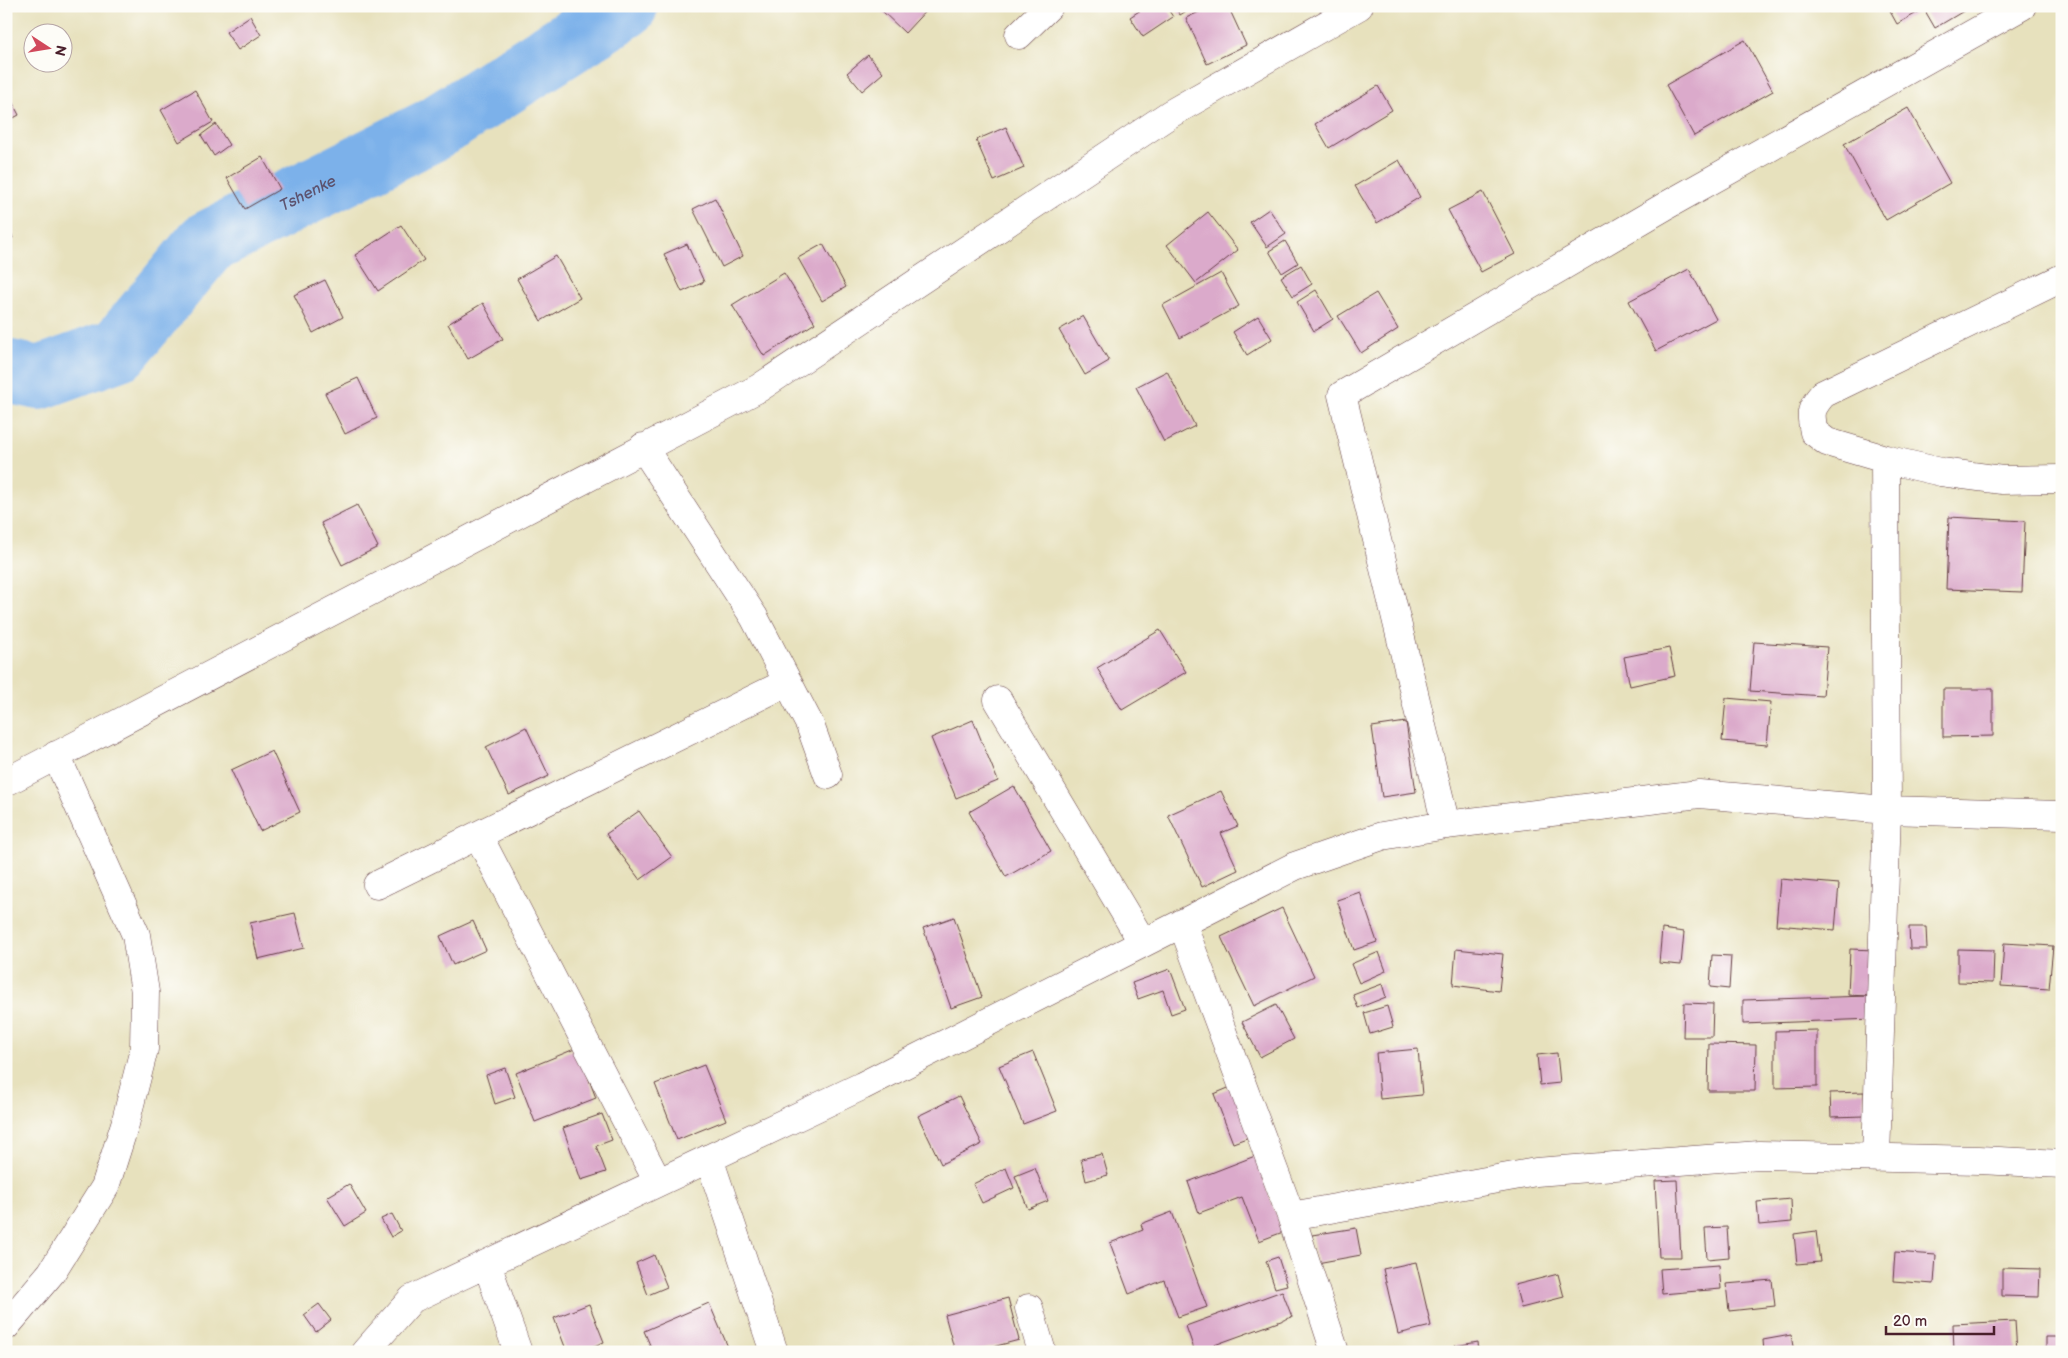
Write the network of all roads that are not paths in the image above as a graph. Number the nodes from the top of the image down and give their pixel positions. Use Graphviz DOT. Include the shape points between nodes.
graph roads {
  1 [pos="1049,6"];
  2 [pos="1360,6"];
  3 [pos="2022,6"];
  4 [pos="1019,35"];
  5 [pos="2062,278"];
  6 [pos="643,447"];
  7 [pos="1884,459"];
  8 [pos="2062,479"];
  9 [pos="788,682"];
  10 [pos="998,700"];
  11 [pos="56,755"];
  12 [pos="828,775"];
  13 [pos="6,782"];
  14 [pos="1887,810"];
  15 [pos="2062,815"];
  16 [pos="1446,825"];
  17 [pos="478,834"];
  18 [pos="377,885"];
  19 [pos="1182,924"];
  20 [pos="1143,943"];
  21 [pos="710,1158"];
  22 [pos="1876,1158"];
  23 [pos="2062,1164"];
  24 [pos="658,1182"];
  25 [pos="1291,1216"];
  26 [pos="486,1264"];
  27 [pos="1028,1308"];
  28 [pos="6,1326"];
  29 [pos="365,1352"];
  30 [pos="518,1352"];
  31 [pos="774,1352"];
  32 [pos="1042,1352"];
  33 [pos="1335,1352"];
  1 -- 4 [label="street"];
  2 -- 6 [label="street" via="1170,114 759,388"];
  3 -- 16 [label="street" via="1669,204 1342,396"];
  5 -- 7 [label="street" via="1823,394 1810,415 1814,432 1828,442"];
  6 -- 9 [label="street" via="754,617"];
  6 -- 11 [label="street"];
  7 -- 8 [label="street" via="1941,472 2002,480"];
  7 -- 14 [label="street"];
  9 -- 12 [label="street" via="810,725"];
  9 -- 17 [label="street"];
  10 -- 20 [label="street"];
  11 -- 13 [label="street"];
  11 -- 28 [label="street" via="136,936 145,992 144,1049 105,1187 51,1273"];
  14 -- 15 [label="street"];
  14 -- 16 [label="street" via="1699,794"];
  14 -- 22 [label="street"];
  16 -- 19 [label="street" via="1382,836 1295,866"];
  17 -- 18 [label="street"];
  17 -- 24 [label="street"];
  19 -- 20 [label="street"];
  19 -- 25 [label="street"];
  20 -- 21 [label="street" via="862,1086"];
  21 -- 24 [label="street"];
  21 -- 31 [label="street"];
  22 -- 23 [label="street"];
  22 -- 25 [label="street" via="1759,1156 1536,1172"];
  24 -- 26 [label="street"];
  25 -- 33 [label="street"];
  26 -- 29 [label="street" via="412,1299"];
  26 -- 30 [label="street"];
  27 -- 32 [label="street"];
}
